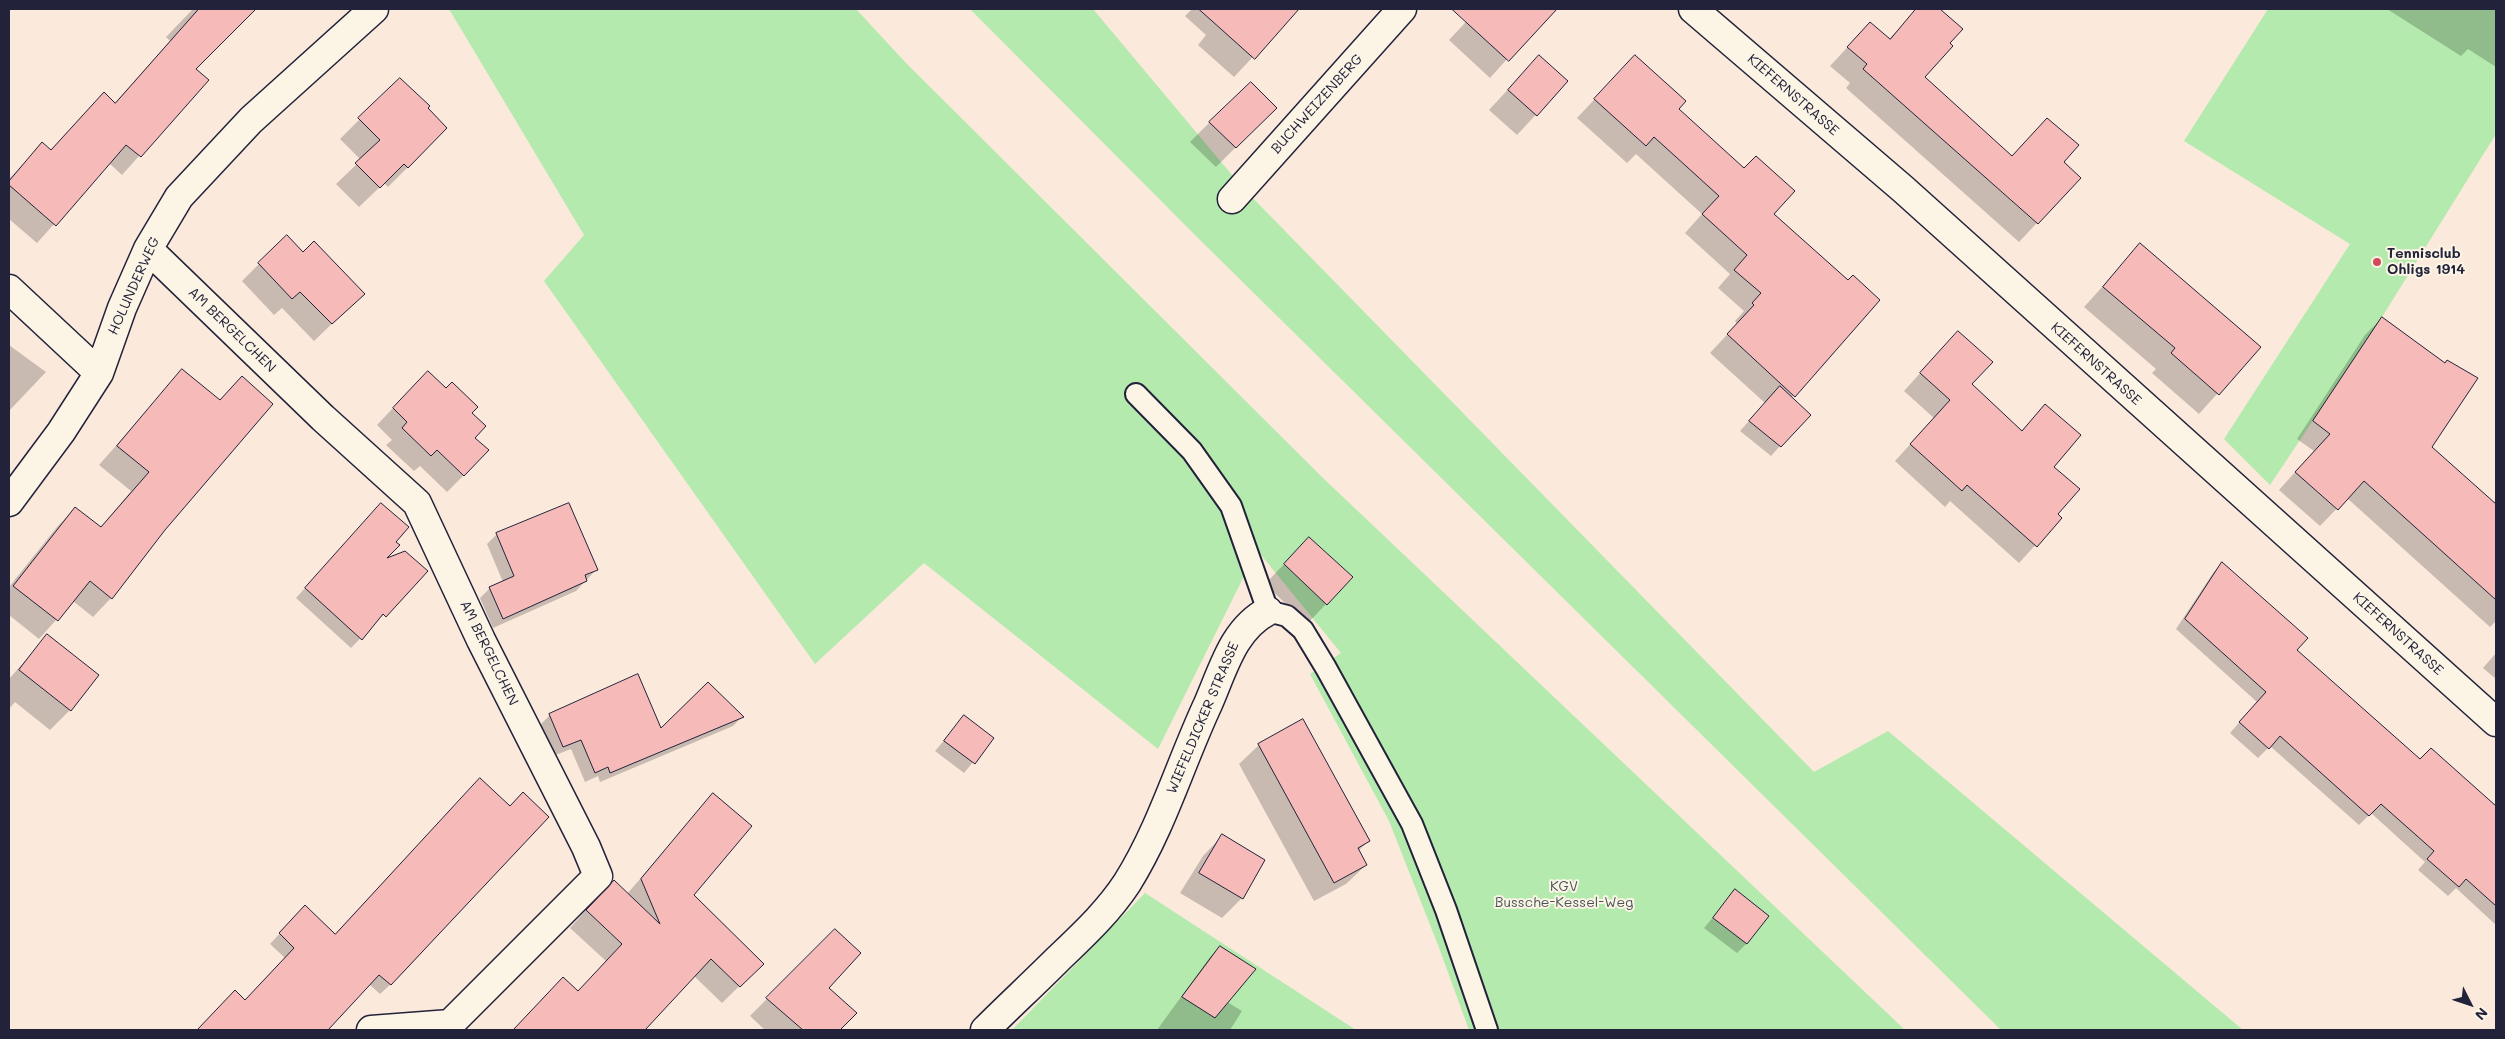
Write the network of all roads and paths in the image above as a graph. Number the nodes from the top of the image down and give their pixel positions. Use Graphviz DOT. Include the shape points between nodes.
graph roads {
  1 [pos="374,9"];
  2 [pos="1402,9"];
  3 [pos="1693,9"];
  4 [pos="1232,199"];
  5 [pos="148,250"];
  6 [pos="9,289"];
  7 [pos="99,373"];
  8 [pos="1136,394"];
  9 [pos="9,502"];
  10 [pos="1268,611"];
  11 [pos="2496,722"];
  12 [pos="372,1030"];
  13 [pos="985,1030"];
  14 [pos="1487,1030"];
  1 -- 5 [label="street, HOLUNDERWEG" via="251,120 179,198"];
  2 -- 4 [label="street, BUCHWEIZENBERG"];
  3 -- 11 [label="street, KIEFERNSTRASSE" via="1910,196"];
  5 -- 7 [label="street, HOLUNDERWEG" via="122,308"];
  5 -- 12 [label="street, AM BERGELCHEN" via="417,503 598,876 450,1024"];
  6 -- 7 [label="street"];
  7 -- 9 [label="street, HOLUNDERWEG" via="61,432"];
  8 -- 10 [label="lane" via="1192,451 1231,506"];
  10 -- 13 [label="street, WIEFELDICKER STRASSE" via="1253,618 1238,636 1168,803 1126,885 1099,919"];
  10 -- 14 [label="lane" via="1287,616 1303,630 1412,824 1446,910"];
}
